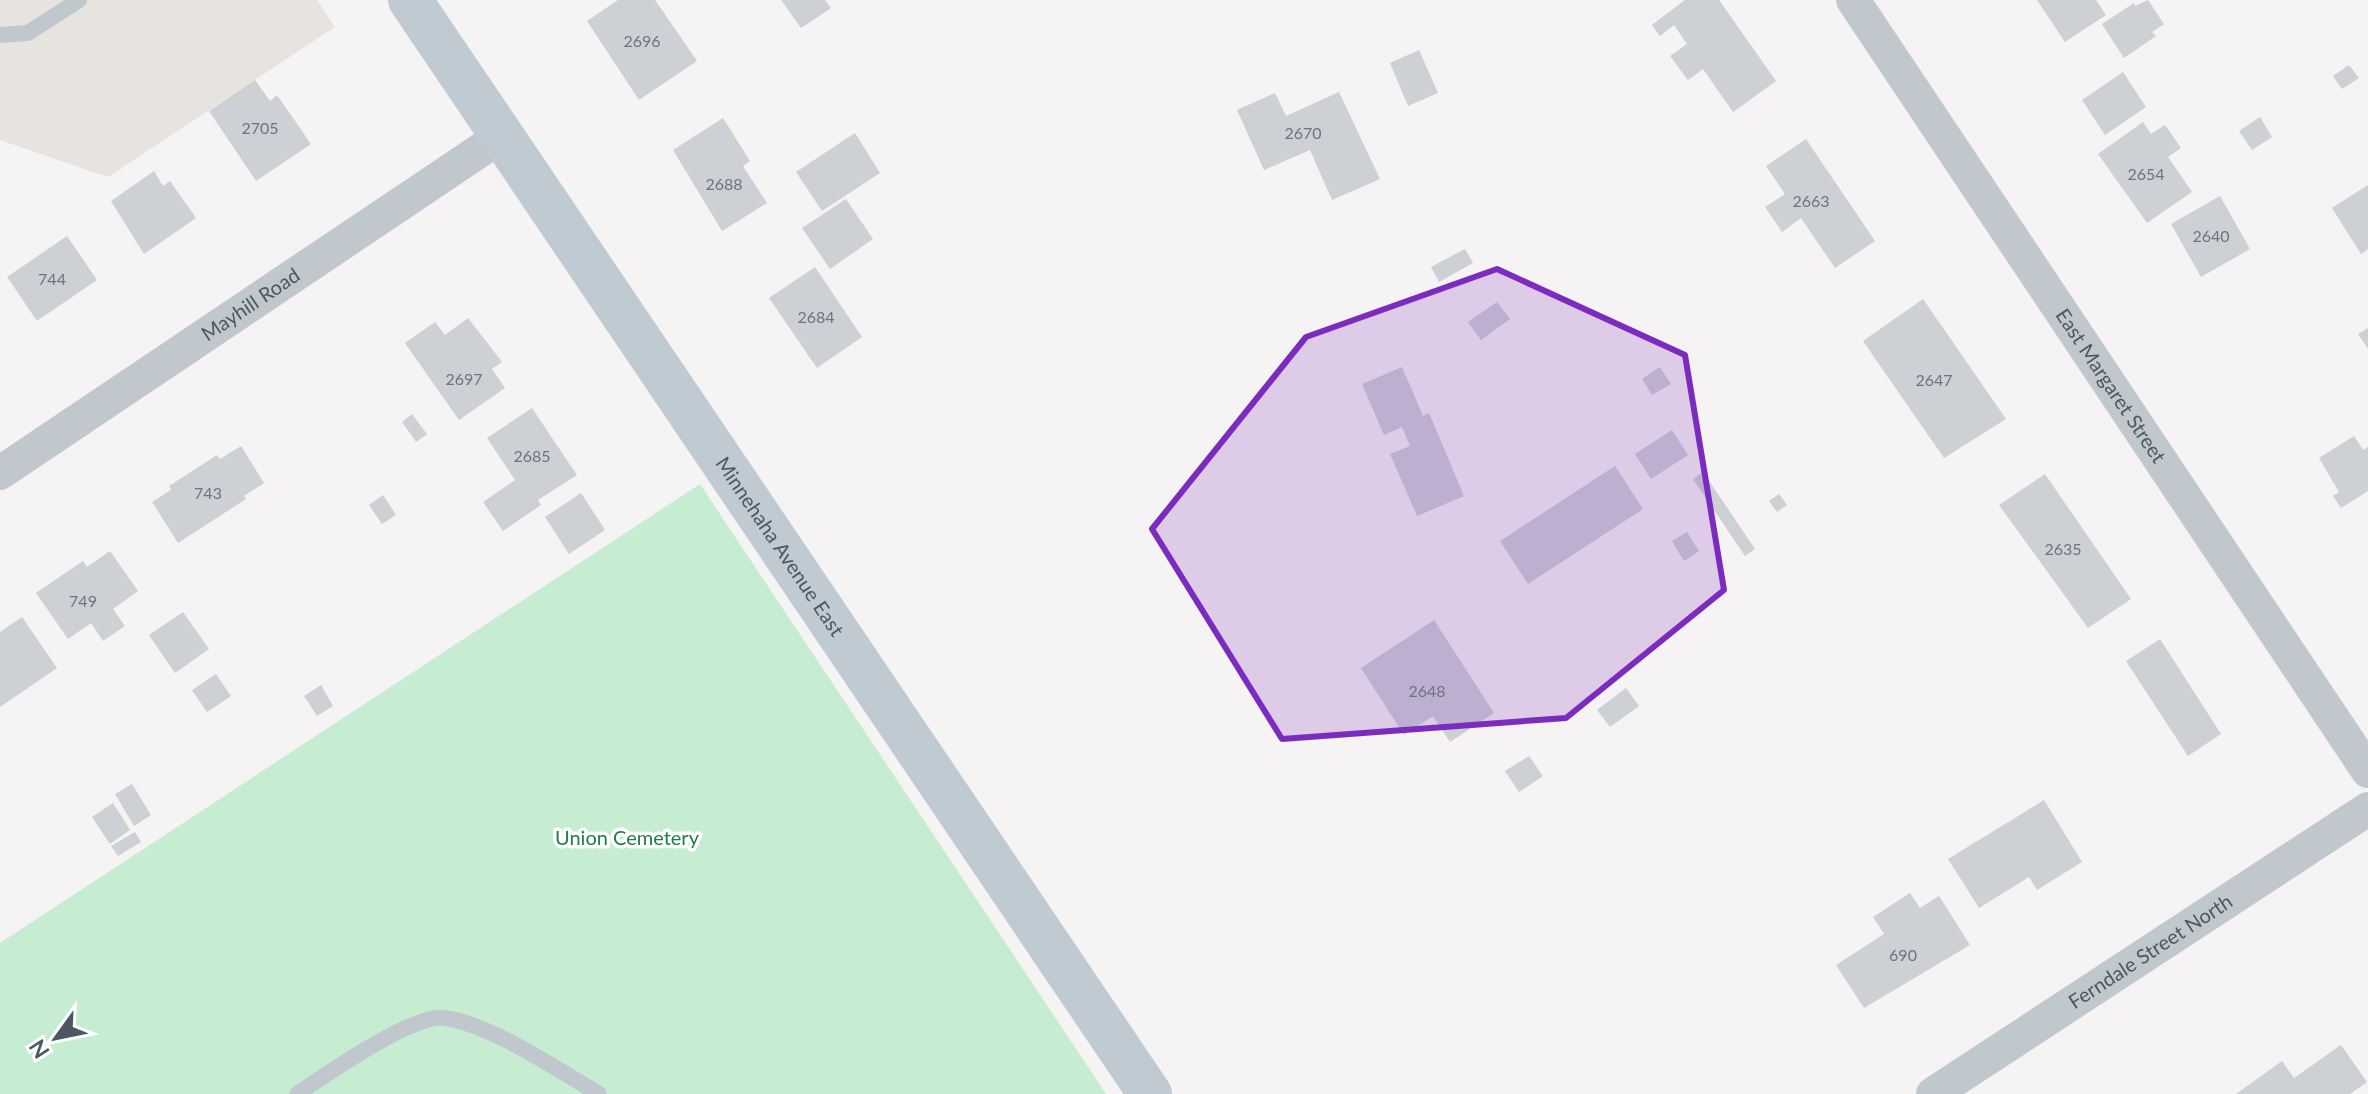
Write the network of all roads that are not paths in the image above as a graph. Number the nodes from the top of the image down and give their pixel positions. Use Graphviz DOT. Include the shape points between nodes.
graph roads {
  1 [pos="79,0"];
  2 [pos="410,0"];
  3 [pos="1853,0"];
  4 [pos="0,35"];
  5 [pos="503,135"];
  6 [pos="0,473"];
  7 [pos="2368,771"];
  8 [pos="2368,809"];
  9 [pos="297,1094"];
  10 [pos="599,1094"];
  11 [pos="1150,1094"];
  12 [pos="1933,1094"];
  1 -- 4 [label="lane" via="28,33"];
  2 -- 5 [label="main road, Minnehaha Avenue East"];
  3 -- 7 [label="street, East Margaret Street"];
  5 -- 6 [label="street, Mayhill Road"];
  5 -- 11 [label="main road, Minnehaha Avenue East"];
  8 -- 12 [label="street, Ferndale Street North"];
  9 -- 10 [label="lane" via="397,1032 443,1017 503,1038"];
}
